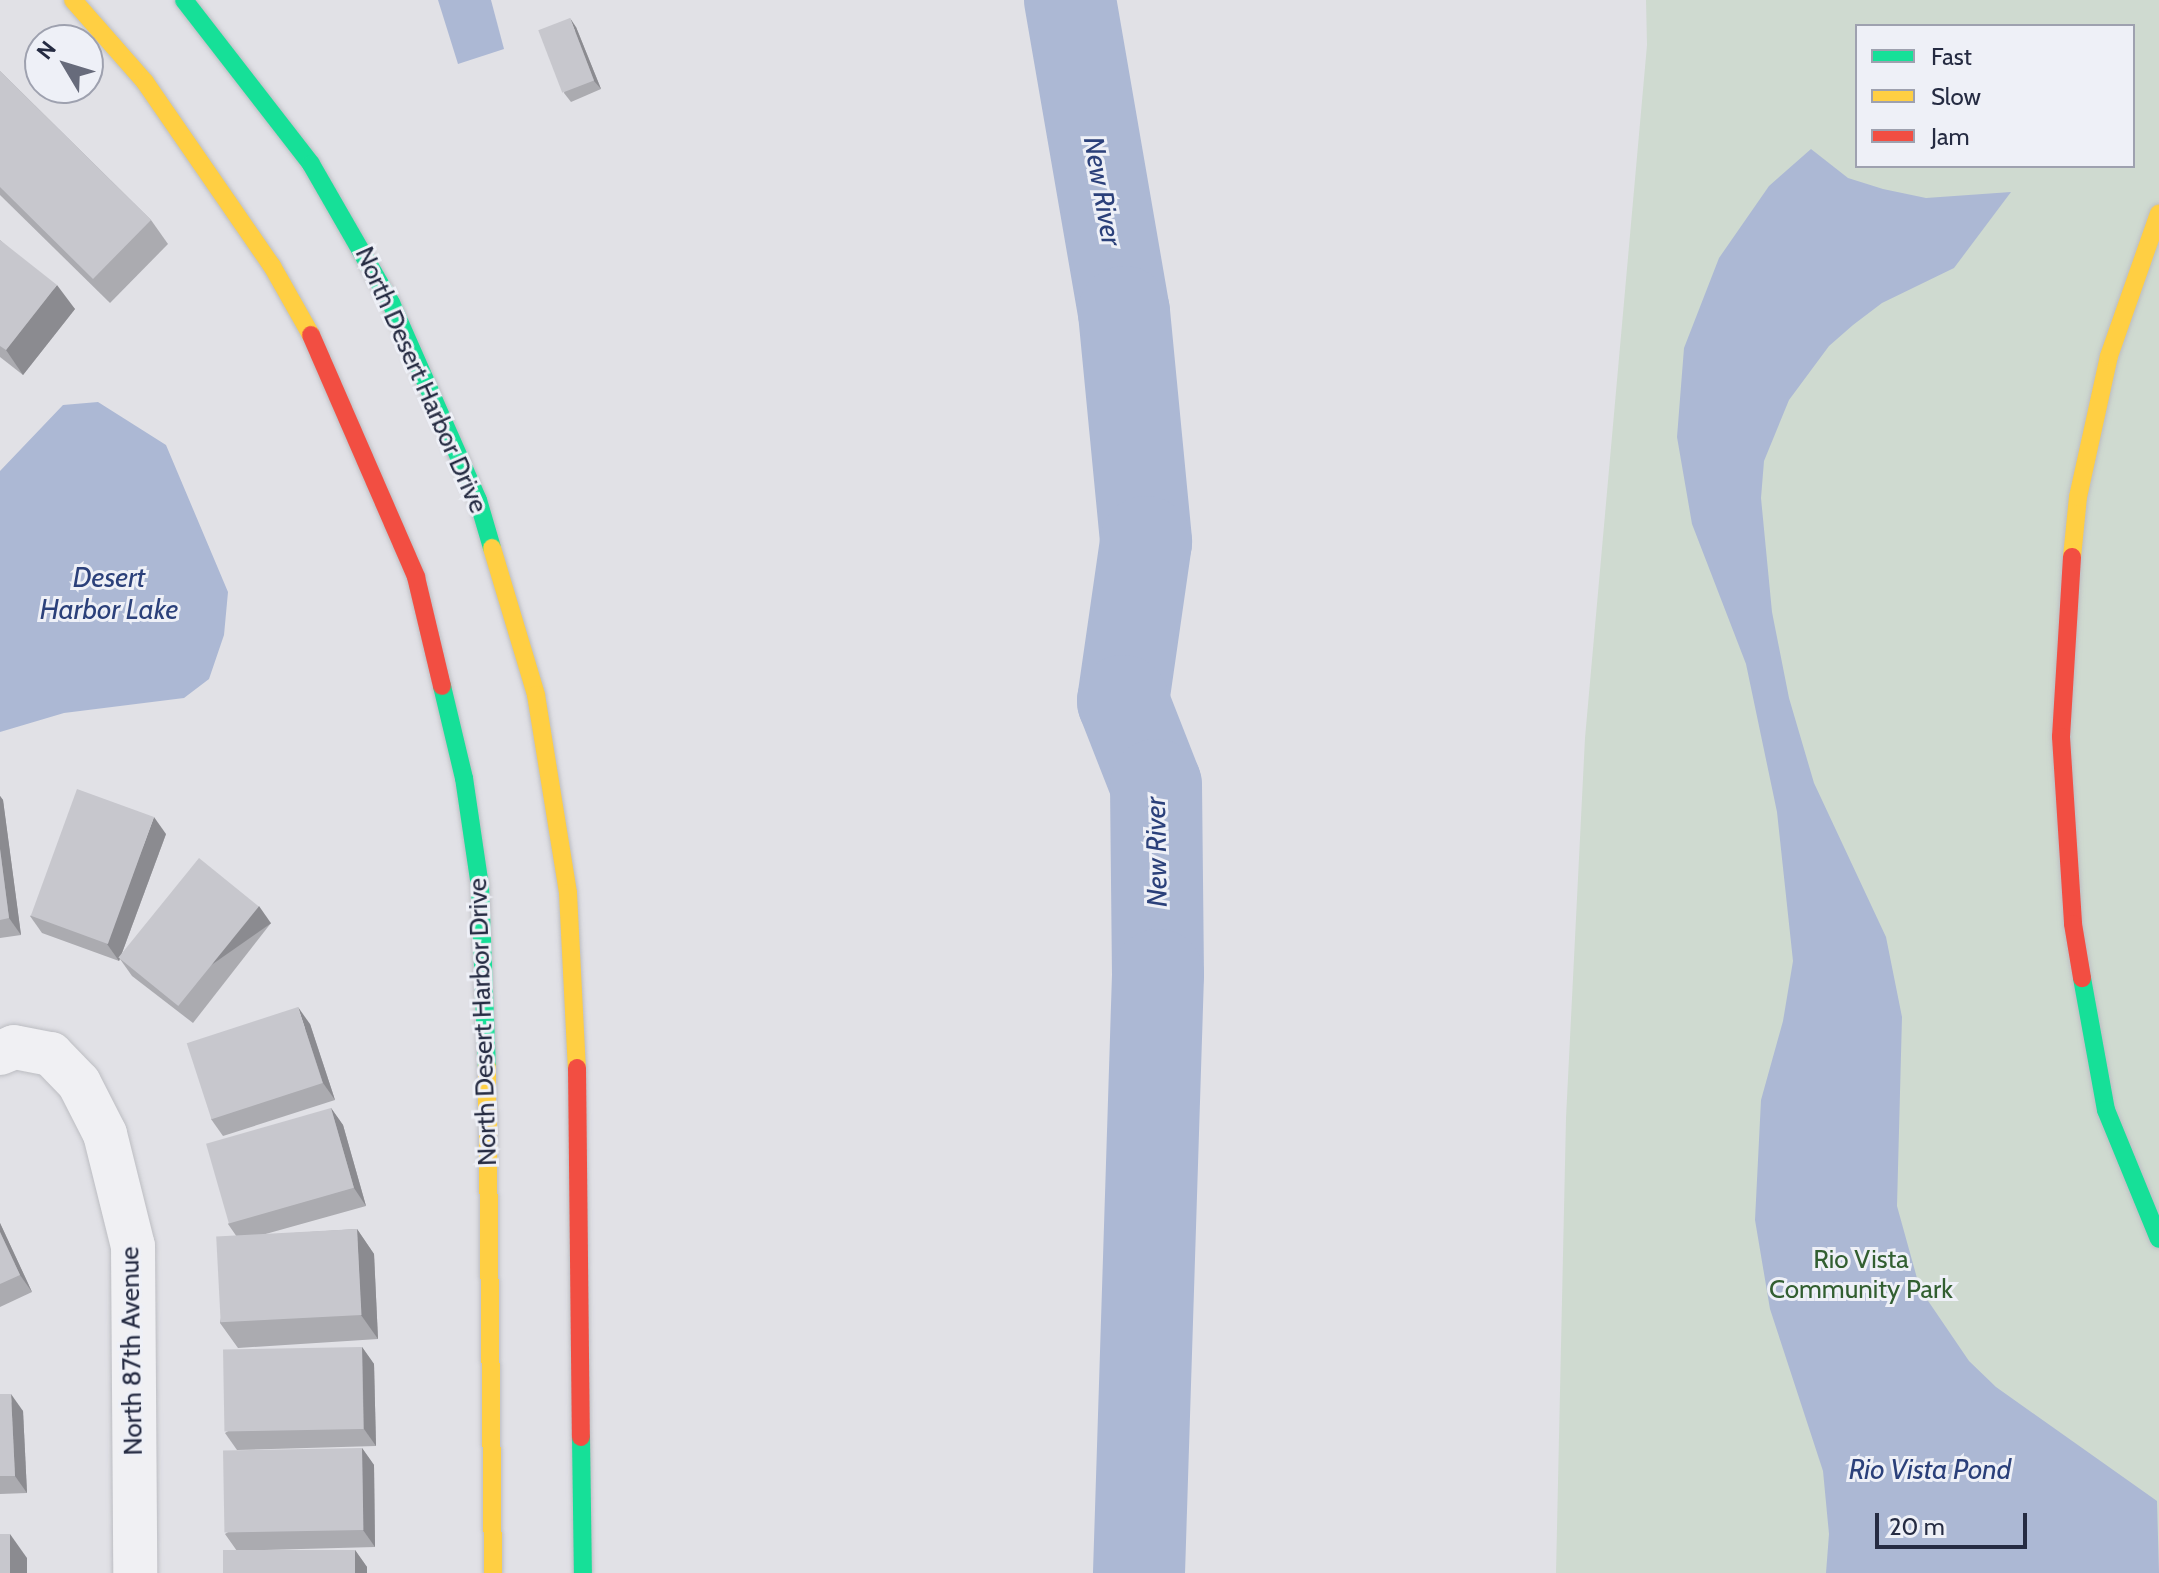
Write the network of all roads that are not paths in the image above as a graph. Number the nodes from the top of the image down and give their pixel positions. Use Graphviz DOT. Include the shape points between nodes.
graph roads {
  1 [pos="73,0"];
  2 [pos="184,0"];
  3 [pos="2159,213"];
  4 [pos="0,1053"];
  5 [pos="2159,1239"];
  6 [pos="135,1573"];
  7 [pos="493,1573"];
  8 [pos="583,1573"];
  1 -- 7 [label="street, North Desert Harbor Drive" via="155,94 272,266 320,351 416,577 464,778 480,887 486,970"];
  2 -- 8 [label="street, North Desert Harbor Drive" via="311,164 391,303 478,500 536,695 568,893 576,984"];
  3 -- 5 [label="street" via="2109,356 2078,497 2062,661 2061,737 2073,924 2095,1061 2106,1110"];
  4 -- 6 [label="street, North 87th Avenue" via="14,1047 51,1054 79,1083 105,1134 133,1246"];
}
